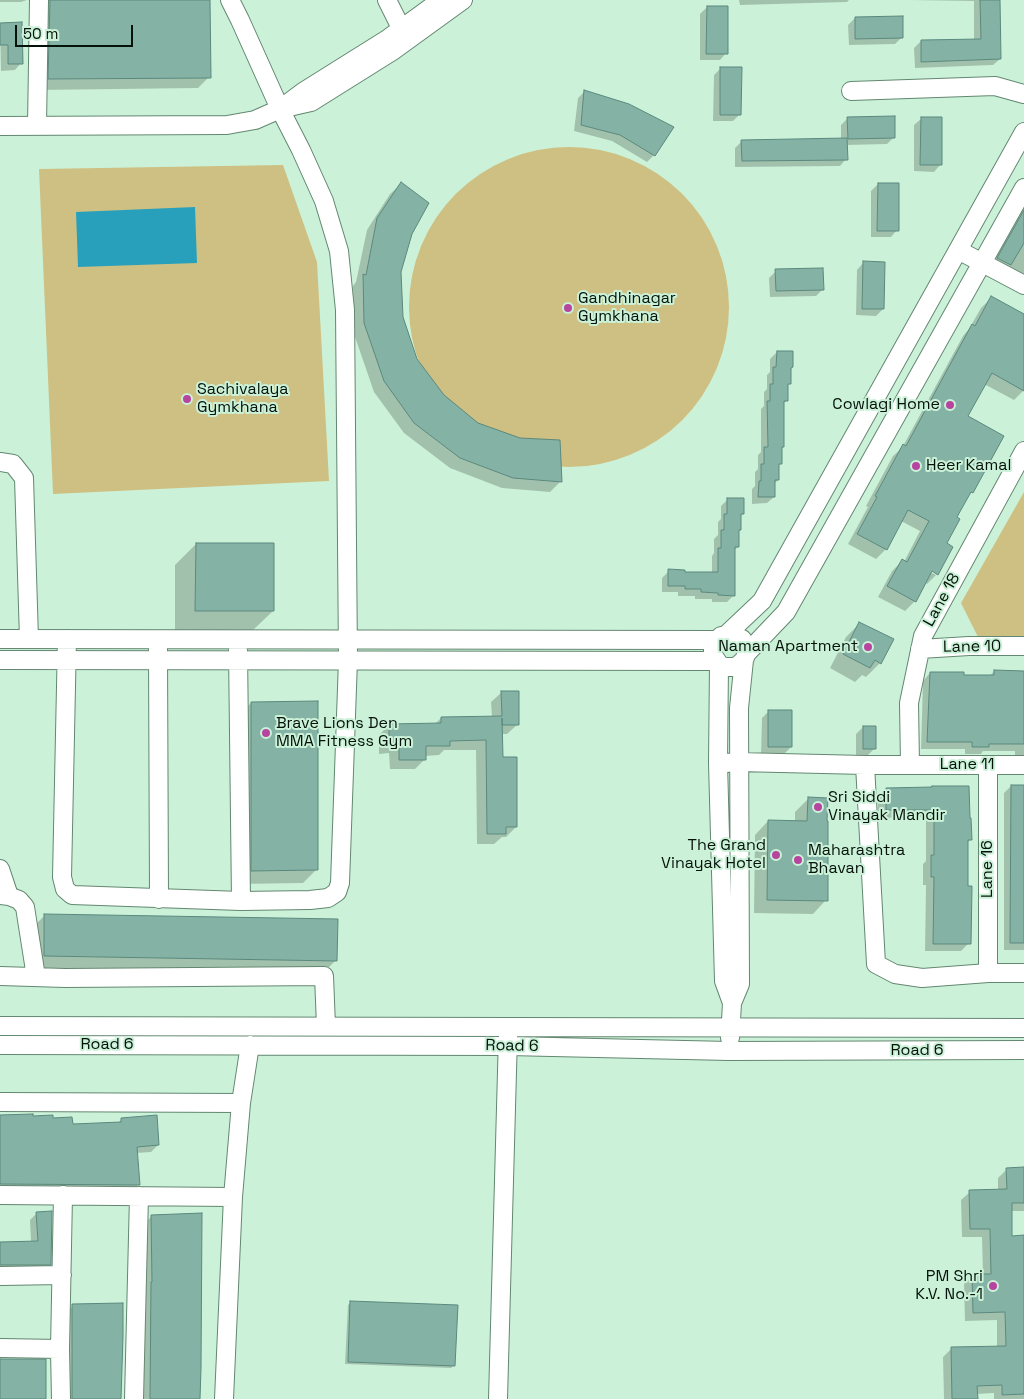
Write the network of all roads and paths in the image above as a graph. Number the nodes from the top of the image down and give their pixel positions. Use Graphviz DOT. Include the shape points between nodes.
graph roads {
  1 [pos="39,0"];
  2 [pos="230,0"];
  3 [pos="387,0"];
  4 [pos="441,0"];
  5 [pos="463,0"];
  6 [pos="404,35"];
  7 [pos="851,91"];
  8 [pos="1024,94"];
  9 [pos="280,109"];
  10 [pos="0,126"];
  11 [pos="37,126"];
  12 [pos="1024,132"];
  13 [pos="1024,188"];
  14 [pos="958,250"];
  15 [pos="983,262"];
  16 [pos="1024,285"];
  17 [pos="892,369"];
  18 [pos="915,382"];
  19 [pos="1024,451"];
  20 [pos="0,462"];
  21 [pos="811,514"];
  22 [pos="834,526"];
  23 [pos="722,637"];
  24 [pos="0,639"];
  25 [pos="29,639"];
  26 [pos="67,639"];
  27 [pos="159,639"];
  28 [pos="239,639"];
  29 [pos="348,639"];
  30 [pos="1024,646"];
  31 [pos="920,649"];
  32 [pos="745,657"];
  33 [pos="0,660"];
  34 [pos="65,660"];
  35 [pos="158,660"];
  36 [pos="238,660"];
  37 [pos="348,660"];
  38 [pos="718,662"];
  39 [pos="738,762"];
  40 [pos="718,763"];
  41 [pos="866,765"];
  42 [pos="910,765"];
  43 [pos="988,765"];
  44 [pos="1024,765"];
  45 [pos="0,869"];
  46 [pos="5,895"];
  47 [pos="159,899"];
  48 [pos="241,901"];
  49 [pos="1024,973"];
  50 [pos="988,974"];
  51 [pos="0,976"];
  52 [pos="36,977"];
  53 [pos="732,1003"];
  54 [pos="0,1026"];
  55 [pos="326,1026"];
  56 [pos="508,1027"];
  57 [pos="730,1028"];
  58 [pos="1024,1028"];
  59 [pos="0,1045"];
  60 [pos="250,1045"];
  61 [pos="508,1046"];
  62 [pos="1024,1050"];
  63 [pos="729,1051"];
  64 [pos="0,1102"];
  65 [pos="241,1103"];
  66 [pos="0,1195"];
  67 [pos="63,1195"];
  68 [pos="139,1196"];
  69 [pos="233,1197"];
  70 [pos="62,1275"];
  71 [pos="0,1276"];
  72 [pos="0,1348"];
  73 [pos="60,1349"];
  74 [pos="61,1399"];
  75 [pos="134,1399"];
  76 [pos="224,1399"];
  77 [pos="498,1399"];
  1 -- 11 [label="street"];
  2 -- 9 [label="street"];
  3 -- 6 [label="street"];
  4 -- 6 [label="street"];
  5 -- 6 [label="street"];
  6 -- 9 [label="street" via="311,102"];
  7 -- 8 [label="street" via="995,86"];
  9 -- 11 [label="street" via="255,120 227,126"];
  9 -- 29 [label="street" via="324,201 340,251 345,310"];
  10 -- 11 [label="street"];
  12 -- 14 [label="street"];
  13 -- 15 [label="street"];
  14 -- 15 [label="street"];
  14 -- 17 [label="street"];
  15 -- 16 [label="street"];
  15 -- 18 [label="street"];
  17 -- 18 [label="street"];
  17 -- 21 [label="street"];
  18 -- 22 [label="street"];
  19 -- 31 [label="street, Lane 18" via="923,636"];
  20 -- 25 [label="street" via="13,464 24,478"];
  21 -- 22 [label="street"];
  21 -- 23 [label="street" via="762,601"];
  22 -- 32 [label="street" via="786,612"];
  23 -- 29 [label="street"];
  23 -- 32 [label="street" via="742,639"];
  23 -- 38 [label="street" via="713,650"];
  24 -- 25 [label="street"];
  25 -- 26 [label="street"];
  26 -- 27 [label="street"];
  26 -- 34 [label="street"];
  27 -- 28 [label="street"];
  27 -- 35 [label="street"];
  28 -- 29 [label="street"];
  28 -- 36 [label="street"];
  29 -- 37 [label="street"];
  30 -- 31 [label="street, Lane 10"];
  31 -- 42 [label="street, Lane 18" via="909,703"];
  32 -- 38 [label="street" via="736,667 724,667"];
  32 -- 39 [label="street" via="739,708"];
  33 -- 34 [label="street"];
  34 -- 35 [label="street"];
  34 -- 47 [label="street" via="62,877 65,889 72,895"];
  35 -- 36 [label="street"];
  35 -- 47 [label="street"];
  36 -- 37 [label="street"];
  36 -- 48 [label="street"];
  37 -- 38 [label="street"];
  37 -- 48 [label="street" via="340,883 337,892 328,898 310,900"];
  38 -- 40 [label="street"];
  39 -- 40 [label="street, Lane 11"];
  39 -- 41 [label="street, Lane 11"];
  39 -- 53 [label="street" via="740,984"];
  40 -- 53 [label="street" via="724,981"];
  41 -- 42 [label="street, Lane 11"];
  41 -- 50 [label="street" via="876,964 894,974 922,978"];
  42 -- 43 [label="street, Lane 11"];
  43 -- 44 [label="street, Lane 11"];
  43 -- 50 [label="street, Lane 16"];
  45 -- 46 [label="street"];
  46 -- 52 [label="street" via="19,900 25,907"];
  47 -- 48 [label="street"];
  49 -- 50 [label="street"];
  51 -- 52 [label="street"];
  52 -- 55 [label="street" via="324,976"];
  53 -- 57 [label="street"];
  54 -- 55 [label="street, Road 6"];
  55 -- 56 [label="street, Road 6"];
  56 -- 57 [label="street, Road 6"];
  56 -- 61 [label="street"];
  57 -- 58 [label="street, Road 6"];
  57 -- 63 [label="street"];
  59 -- 60 [label="street, Road 6"];
  60 -- 61 [label="street, Road 6"];
  60 -- 65 [label="street"];
  61 -- 63 [label="street, Road 6"];
  61 -- 77 [label="street"];
  62 -- 63 [label="street, Road 6"];
  64 -- 65 [label="street"];
  65 -- 69 [label="street"];
  66 -- 67 [label="street"];
  67 -- 68 [label="street"];
  67 -- 70 [label="street"];
  68 -- 69 [label="street"];
  68 -- 75 [label="street"];
  69 -- 76 [label="street"];
  70 -- 71 [label="street"];
  70 -- 73 [label="street"];
  72 -- 73 [label="street"];
  73 -- 74 [label="street"];
}
